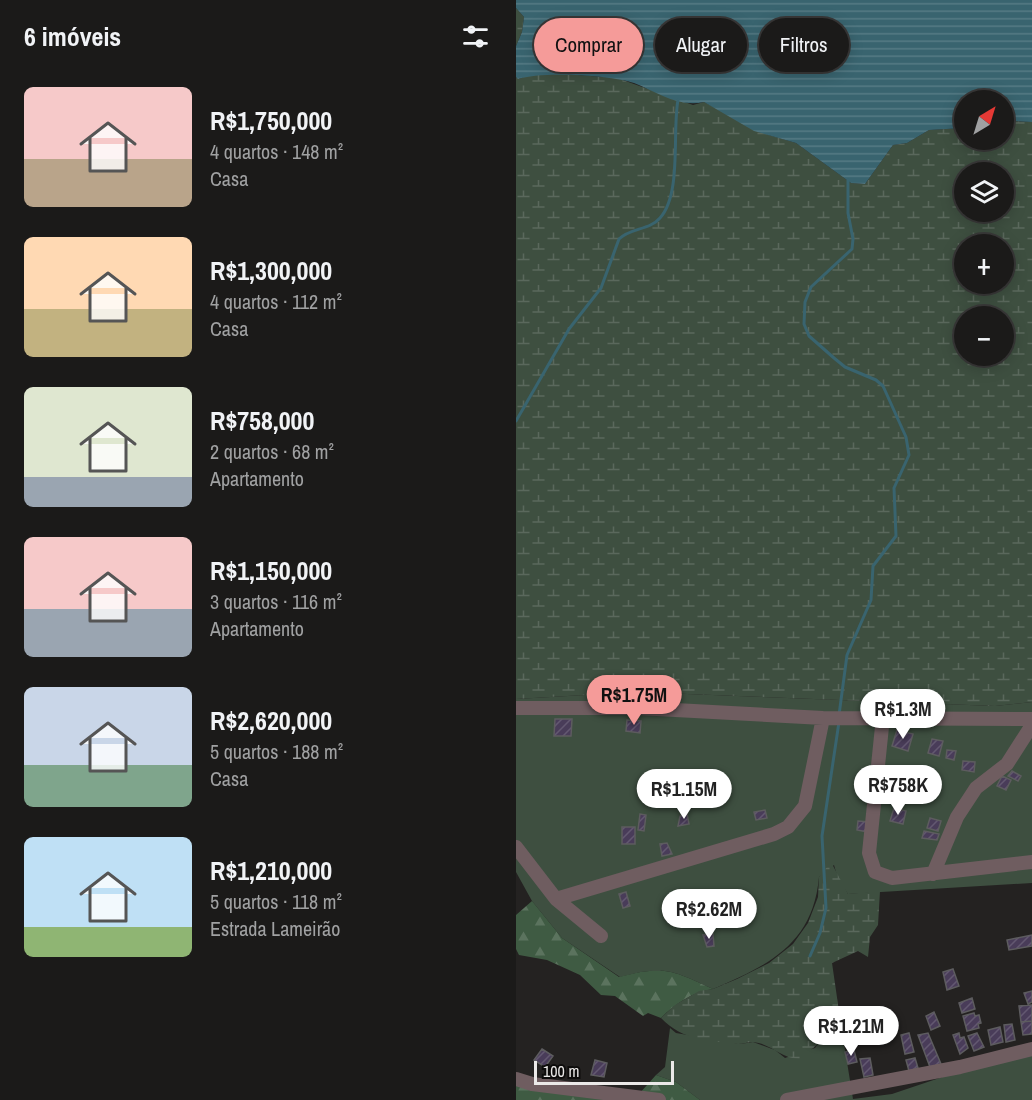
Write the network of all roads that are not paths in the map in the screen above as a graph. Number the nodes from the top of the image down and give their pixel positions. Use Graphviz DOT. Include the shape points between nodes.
graph roads {
  1 [pos="516,708"];
  2 [pos="883,717"];
  3 [pos="823,718"];
  4 [pos="1032,720"];
  5 [pos="1032,724"];
  6 [pos="516,847"];
  7 [pos="1032,862"];
  8 [pos="933,874"];
  9 [pos="556,899"];
  10 [pos="601,936"];
  11 [pos="1032,1049"];
  12 [pos="516,1079"];
  13 [pos="659,1100"];
  14 [pos="787,1100"];
  1 -- 3 [label="street" via="638,708"];
  2 -- 3 [label="street"];
  2 -- 4 [label="street"];
  2 -- 8 [label="street" via="869,853 872,867 880,875 892,878"];
  3 -- 9 [label="street" via="805,806 788,827"];
  5 -- 8 [label="street" via="1006,764 976,788 957,817"];
  6 -- 9 [label="street"];
  7 -- 8 [label="street"];
  9 -- 10 [label="street"];
  11 -- 14 [label="street"];
  12 -- 13 [label="street"];
}
